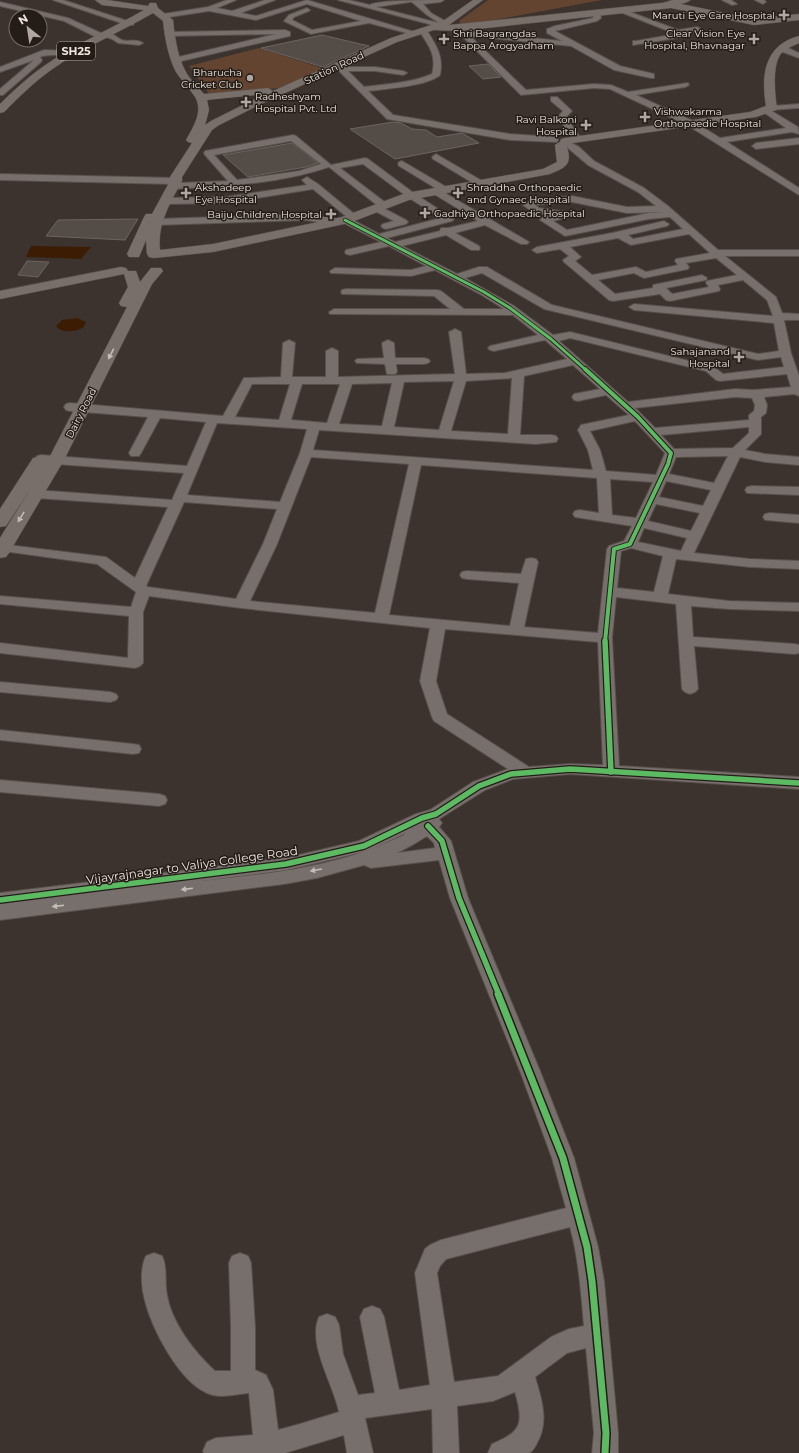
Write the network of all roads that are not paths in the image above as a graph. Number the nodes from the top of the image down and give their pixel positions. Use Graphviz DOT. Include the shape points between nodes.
graph roads {
  1 [pos="59,0"];
  2 [pos="99,0"];
  3 [pos="233,0"];
  4 [pos="272,0"];
  5 [pos="341,0"];
  6 [pos="406,0"];
  7 [pos="441,0"];
  8 [pos="479,0"];
  9 [pos="687,0"];
  10 [pos="725,0"];
  11 [pos="308,1"];
  12 [pos="416,1"];
  13 [pos="184,3"];
  14 [pos="667,3"];
  15 [pos="0,4"];
  16 [pos="119,4"];
  17 [pos="153,4"];
  18 [pos="734,4"];
  19 [pos="208,6"];
  20 [pos="316,6"];
  21 [pos="366,6"];
  22 [pos="191,11"];
  23 [pos="622,11"];
  24 [pos="93,12"];
  25 [pos="597,13"];
  26 [pos="232,14"];
  27 [pos="764,15"];
  28 [pos="163,16"];
  29 [pos="799,17"];
  30 [pos="741,19"];
  31 [pos="67,20"];
  32 [pos="371,22"];
  33 [pos="130,23"];
  34 [pos="443,24"];
  35 [pos="348,26"];
  36 [pos="335,28"];
  37 [pos="669,29"];
  38 [pos="697,29"];
  39 [pos="461,30"];
  40 [pos="422,31"];
  41 [pos="542,32"];
  42 [pos="654,32"];
  43 [pos="170,34"];
  44 [pos="680,34"];
  45 [pos="105,36"];
  46 [pos="504,36"];
  47 [pos="267,39"];
  48 [pos="797,40"];
  49 [pos="219,42"];
  50 [pos="139,43"];
  51 [pos="636,43"];
  52 [pos="573,44"];
  53 [pos="660,44"];
  54 [pos="779,46"];
  55 [pos="191,47"];
  56 [pos="72,53"];
  57 [pos="35,56"];
  58 [pos="191,56"];
  59 [pos="799,56"];
  60 [pos="177,60"];
  61 [pos="340,67"];
  62 [pos="0,70"];
  63 [pos="403,73"];
  64 [pos="651,76"];
  65 [pos="685,85"];
  66 [pos="770,87"];
  67 [pos="286,89"];
  68 [pos="362,90"];
  69 [pos="0,93"];
  70 [pos="628,94"];
  71 [pos="201,97"];
  72 [pos="554,99"];
  73 [pos="799,106"];
  74 [pos="0,110"];
  75 [pos="764,110"];
  76 [pos="202,116"];
  77 [pos="224,118"];
  78 [pos="688,122"];
  79 [pos="797,131"];
  80 [pos="576,137"];
  81 [pos="719,141"];
  82 [pos="799,141"];
  83 [pos="559,143"];
  84 [pos="731,149"];
  85 [pos="436,157"];
  86 [pos="402,164"];
  87 [pos="300,174"];
  88 [pos="0,177"];
  89 [pos="173,183"];
  90 [pos="235,183"];
  91 [pos="481,184"];
  92 [pos="315,186"];
  93 [pos="441,191"];
  94 [pos="799,192"];
  95 [pos="412,196"];
  96 [pos="166,201"];
  97 [pos="602,205"];
  98 [pos="380,206"];
  99 [pos="672,214"];
  100 [pos="345,219"];
  101 [pos="156,222"];
  102 [pos="486,222"];
  103 [pos="434,223"];
  104 [pos="607,224"];
  105 [pos="367,231"];
  106 [pos="448,232"];
  107 [pos="691,232"];
  108 [pos="565,233"];
  109 [pos="620,234"];
  110 [pos="388,242"];
  111 [pos="524,242"];
  112 [pos="566,244"];
  113 [pos="475,248"];
  114 [pos="536,250"];
  115 [pos="350,252"];
  116 [pos="799,253"];
  117 [pos="134,254"];
  118 [pos="716,254"];
  119 [pos="158,256"];
  120 [pos="647,264"];
  121 [pos="436,267"];
  122 [pos="593,267"];
  123 [pos="684,267"];
  124 [pos="122,270"];
  125 [pos="579,270"];
  126 [pos="156,271"];
  127 [pos="335,271"];
  128 [pos="456,278"];
  129 [pos="745,278"];
  130 [pos="589,279"];
  131 [pos="648,281"];
  132 [pos="706,281"];
  133 [pos="623,286"];
  134 [pos="0,289"];
  135 [pos="603,290"];
  136 [pos="346,292"];
  137 [pos="0,295"];
  138 [pos="634,307"];
  139 [pos="334,312"];
  140 [pos="461,312"];
  141 [pos="515,312"];
  142 [pos="799,317"];
  143 [pos="778,318"];
  144 [pos="455,332"];
  145 [pos="549,338"];
  146 [pos="289,343"];
  147 [pos="388,343"];
  148 [pos="494,348"];
  149 [pos="332,351"];
  150 [pos="784,353"];
  151 [pos="361,361"];
  152 [pos="391,361"];
  153 [pos="424,361"];
  154 [pos="576,361"];
  155 [pos="790,370"];
  156 [pos="518,373"];
  157 [pos="461,378"];
  158 [pos="347,380"];
  159 [pos="395,380"];
  160 [pos="291,381"];
  161 [pos="332,381"];
  162 [pos="608,390"];
  163 [pos="799,391"];
  164 [pos="757,394"];
  165 [pos="578,397"];
  166 [pos="625,406"];
  167 [pos="77,408"];
  168 [pos="156,414"];
  169 [pos="638,417"];
  170 [pos="213,419"];
  171 [pos="227,420"];
  172 [pos="755,423"];
  173 [pos="284,424"];
  174 [pos="314,426"];
  175 [pos="332,427"];
  176 [pos="387,431"];
  177 [pos="652,432"];
  178 [pos="444,434"];
  179 [pos="514,438"];
  180 [pos="552,439"];
  181 [pos="736,452"];
  182 [pos="135,453"];
  183 [pos="306,453"];
  184 [pos="672,453"];
  185 [pos="41,459"];
  186 [pos="56,460"];
  187 [pos="416,461"];
  188 [pos="799,461"];
  189 [pos="192,470"];
  190 [pos="602,474"];
  191 [pos="662,478"];
  192 [pos="718,488"];
  193 [pos="752,490"];
  194 [pos="799,491"];
  195 [pos="36,494"];
  196 [pos="651,499"];
  197 [pos="177,501"];
  198 [pos="284,506"];
  199 [pos="707,511"];
  200 [pos="580,514"];
  201 [pos="770,517"];
  202 [pos="606,518"];
  203 [pos="799,519"];
  204 [pos="0,522"];
  205 [pos="640,523"];
  206 [pos="695,536"];
  207 [pos="630,544"];
  208 [pos="2,550"];
  209 [pos="670,554"];
  210 [pos="686,555"];
  211 [pos="532,562"];
  212 [pos="799,565"];
  213 [pos="467,575"];
  214 [pos="527,579"];
  215 [pos="141,589"];
  216 [pos="610,592"];
  217 [pos="660,598"];
  218 [pos="0,600"];
  219 [pos="683,602"];
  220 [pos="241,604"];
  221 [pos="799,607"];
  222 [pos="136,612"];
  223 [pos="381,619"];
  224 [pos="438,624"];
  225 [pos="516,630"];
  226 [pos="605,638"];
  227 [pos="686,642"];
  228 [pos="0,648"];
  229 [pos="795,649"];
  230 [pos="0,687"];
  231 [pos="690,689"];
  232 [pos="110,697"];
  233 [pos="0,735"];
  234 [pos="134,749"];
  235 [pos="611,772"];
  236 [pos="526,773"];
  237 [pos="799,783"];
  238 [pos="0,786"];
  239 [pos="159,800"];
  240 [pos="432,820"];
  241 [pos="446,853"];
  242 [pos="340,866"];
  243 [pos="0,900"];
  244 [pos="0,913"];
  245 [pos="579,1214"];
  246 [pos="154,1263"];
  247 [pos="240,1263"];
  248 [pos="372,1316"];
  249 [pos="327,1325"];
  250 [pos="597,1336"];
  251 [pos="522,1373"];
  252 [pos="243,1382"];
  253 [pos="444,1395"];
  254 [pos="389,1403"];
  255 [pos="352,1414"];
  256 [pos="267,1444"];
  257 [pos="216,1451"];
  258 [pos="360,1453"];
  259 [pos="446,1453"];
  260 [pos="501,1453"];
  261 [pos="605,1453"];
  1 -- 24 [label="street"];
  2 -- 16 [label="main road"];
  3 -- 19 [label="street"];
  4 -- 26 [label="street"];
  5 -- 21 [label="street"];
  6 -- 21 [label="street"];
  7 -- 12 [label="street"];
  8 -- 34 [label="main road, Station Road"];
  9 -- 14 [label="street"];
  10 -- 18 [label="street"];
  11 -- 20 [label="street"];
  11 -- 26 [label="street" via="258,18"];
  12 -- 34 [label="street"];
  13 -- 22 [label="street"];
  14 -- 23 [label="main road"];
  14 -- 30 [label="main road"];
  15 -- 31 [label="street"];
  16 -- 17 [label="main road"];
  16 -- 24 [label="street"];
  17 -- 28 [label="main road"];
  17 -- 33 [label="main road, SH25"];
  19 -- 22 [label="street"];
  19 -- 26 [label="street"];
  20 -- 32 [label="street"];
  20 -- 36 [label="street" via="291,16 288,20 311,32"];
  21 -- 34 [label="street"];
  22 -- 28 [label="street"];
  23 -- 25 [label="main road"];
  23 -- 37 [label="street"];
  24 -- 31 [label="street"];
  24 -- 33 [label="street"];
  25 -- 39 [label="main road"];
  25 -- 41 [label="street" via="594,20"];
  27 -- 30 [label="street"];
  28 -- 43 [label="main road" via="168,20"];
  29 -- 30 [label="main road" via="782,19 774,23 773,28"];
  31 -- 45 [label="street"];
  32 -- 35 [label="street"];
  32 -- 40 [label="street"];
  33 -- 45 [label="main road, SH25"];
  34 -- 40 [label="main road, Station Road"];
  35 -- 36 [label="street"];
  35 -- 36 [label="street" via="325,21"];
  37 -- 42 [label="street"];
  37 -- 44 [label="street"];
  38 -- 44 [label="street"];
  39 -- 40 [label="main road"];
  39 -- 46 [label="street"];
  39 -- 70 [label="street" via="524,93 594,86 611,87"];
  40 -- 61 [label="main road, Station Road" via="394,40"];
  40 -- 68 [label="street" via="439,58 436,75 432,78"];
  41 -- 46 [label="street"];
  41 -- 52 [label="street"];
  43 -- 47 [label="street" via="288,34"];
  43 -- 60 [label="main road"];
  44 -- 51 [label="street"];
  44 -- 53 [label="street" via="688,38"];
  45 -- 50 [label="street" via="114,36 118,41"];
  45 -- 56 [label="main road, SH25"];
  46 -- 52 [label="street"];
  47 -- 49 [label="street"];
  47 -- 58 [label="street"];
  48 -- 54 [label="main road"];
  52 -- 64 [label="street" via="617,68"];
  54 -- 59 [label="street"];
  54 -- 66 [label="main road" via="772,64"];
  55 -- 58 [label="street"];
  56 -- 57 [label="street" via="51,52"];
  56 -- 74 [label="main road, SH25" via="34,78"];
  57 -- 62 [label="street"];
  57 -- 69 [label="street" via="38,60"];
  58 -- 60 [label="street"];
  60 -- 71 [label="main road" via="185,77"];
  61 -- 63 [label="street"];
  61 -- 67 [label="main road, Station Road"];
  61 -- 68 [label="street"];
  65 -- 70 [label="street"];
  66 -- 75 [label="main road" via="770,98"];
  66 -- 75 [label="main road" via="758,108"];
  67 -- 71 [label="main road"];
  67 -- 77 [label="main road, Station Road"];
  68 -- 83 [label="street" via="390,117"];
  70 -- 78 [label="street"];
  71 -- 76 [label="main road" via="204,105"];
  72 -- 80 [label="street" via="568,111 562,117"];
  73 -- 75 [label="street"];
  75 -- 78 [label="main road"];
  75 -- 79 [label="street"];
  76 -- 77 [label="main road"];
  76 -- 89 [label="main road"];
  77 -- 89 [label="main road, Station Road" via="208,128"];
  78 -- 80 [label="main road"];
  78 -- 81 [label="street"];
  78 -- 83 [label="main road"];
  79 -- 81 [label="street"];
  80 -- 83 [label="main road"];
  81 -- 84 [label="street"];
  82 -- 84 [label="street"];
  83 -- 91 [label="main road" via="565,157 561,165 546,172"];
  83 -- 99 [label="street" via="641,190"];
  84 -- 94 [label="street"];
  85 -- 91 [label="street"];
  86 -- 93 [label="street"];
  87 -- 90 [label="street"];
  87 -- 90 [label="street" via="326,165 293,138 208,153"];
  87 -- 92 [label="street"];
  88 -- 89 [label="street"];
  89 -- 90 [label="street"];
  89 -- 96 [label="main road, Station Road"];
  89 -- 117 [label="main road" via="157,201"];
  91 -- 93 [label="main road"];
  92 -- 96 [label="street" via="226,200"];
  92 -- 100 [label="street"];
  93 -- 95 [label="main road"];
  93 -- 102 [label="street"];
  95 -- 98 [label="main road"];
  95 -- 98 [label="street" via="365,161 333,167"];
  95 -- 103 [label="street" via="449,219"];
  96 -- 101 [label="main road, Station Road"];
  97 -- 99 [label="street"];
  97 -- 104 [label="street" via="594,214"];
  97 -- 108 [label="street" via="566,199 534,202 528,205 537,210 565,214 545,220"];
  98 -- 100 [label="main road"];
  98 -- 105 [label="street" via="403,222"];
  99 -- 104 [label="street"];
  99 -- 107 [label="street"];
  99 -- 109 [label="street"];
  100 -- 101 [label="street" via="306,217"];
  100 -- 105 [label="street"];
  100 -- 119 [label="main road" via="213,248"];
  101 -- 119 [label="main road, Station Road" via="152,239"];
  102 -- 106 [label="street"];
  102 -- 111 [label="street"];
  103 -- 106 [label="street"];
  103 -- 110 [label="street"];
  104 -- 108 [label="street"];
  104 -- 109 [label="street"];
  105 -- 110 [label="street"];
  106 -- 110 [label="street"];
  106 -- 113 [label="street"];
  107 -- 109 [label="street" via="631,242"];
  107 -- 118 [label="street"];
  108 -- 112 [label="street" via="554,236"];
  109 -- 112 [label="street"];
  110 -- 115 [label="street"];
  110 -- 121 [label="street"];
  112 -- 114 [label="street"];
  112 -- 125 [label="street" via="576,257 568,260"];
  116 -- 118 [label="street"];
  117 -- 119 [label="main road"];
  117 -- 124 [label="main road" via="120,259"];
  118 -- 123 [label="street" via="680,261"];
  118 -- 129 [label="street"];
  119 -- 126 [label="main road, Dairy Road" via="167,262"];
  120 -- 131 [label="street" via="634,266"];
  121 -- 127 [label="street" via="411,273"];
  121 -- 128 [label="street"];
  122 -- 125 [label="street"];
  123 -- 131 [label="street"];
  123 -- 132 [label="street"];
  124 -- 126 [label="main road" via="139,274"];
  124 -- 134 [label="main road"];
  124 -- 137 [label="main road"];
  124 -- 167 [label="main road, Dairy Road" via="135,287"];
  125 -- 130 [label="street"];
  126 -- 167 [label="main road, Dairy Road, one-way" via="146,283"];
  128 -- 141 [label="street"];
  128 -- 150 [label="street" via="482,269 548,307 758,357"];
  129 -- 132 [label="street"];
  129 -- 143 [label="street" via="772,299"];
  130 -- 131 [label="street"];
  130 -- 135 [label="street"];
  131 -- 132 [label="street"];
  131 -- 132 [label="street" via="670,298 715,289"];
  131 -- 135 [label="street" via="613,298"];
  133 -- 135 [label="street"];
  136 -- 140 [label="street" via="437,293"];
  138 -- 143 [label="street"];
  139 -- 140 [label="street"];
  140 -- 141 [label="street"];
  141 -- 145 [label="street"];
  142 -- 143 [label="street"];
  143 -- 150 [label="street"];
  144 -- 157 [label="street"];
  145 -- 148 [label="street"];
  145 -- 154 [label="street"];
  145 -- 155 [label="street" via="570,335 710,370 720,378"];
  146 -- 160 [label="street"];
  147 -- 152 [label="street"];
  149 -- 161 [label="street"];
  150 -- 155 [label="street"];
  151 -- 152 [label="street"];
  152 -- 153 [label="street"];
  152 -- 159 [label="street"];
  154 -- 156 [label="street"];
  154 -- 162 [label="street"];
  155 -- 163 [label="street"];
  156 -- 157 [label="street"];
  156 -- 179 [label="street"];
  157 -- 159 [label="street"];
  157 -- 178 [label="street"];
  158 -- 159 [label="street"];
  158 -- 161 [label="street"];
  158 -- 175 [label="street"];
  159 -- 176 [label="street"];
  160 -- 161 [label="street"];
  160 -- 171 [label="street" via="248,380"];
  160 -- 173 [label="street"];
  162 -- 165 [label="street"];
  162 -- 166 [label="street"];
  163 -- 164 [label="street"];
  164 -- 166 [label="street" via="735,393"];
  164 -- 172 [label="street" via="761,405 760,414 755,415"];
  166 -- 169 [label="street"];
  167 -- 168 [label="street"];
  167 -- 185 [label="main road, Dairy Road"];
  167 -- 186 [label="main road, Dairy Road"];
  168 -- 170 [label="street"];
  168 -- 182 [label="street"];
  169 -- 177 [label="street"];
  169 -- 190 [label="street" via="585,428"];
  170 -- 171 [label="street"];
  170 -- 189 [label="street"];
  171 -- 173 [label="street"];
  172 -- 177 [label="street"];
  172 -- 181 [label="street" via="755,434"];
  173 -- 174 [label="street"];
  174 -- 175 [label="street"];
  174 -- 183 [label="street"];
  175 -- 176 [label="street"];
  176 -- 178 [label="street"];
  177 -- 184 [label="street"];
  178 -- 179 [label="street"];
  179 -- 180 [label="street"];
  181 -- 184 [label="street"];
  181 -- 188 [label="street"];
  181 -- 192 [label="street"];
  183 -- 187 [label="street"];
  183 -- 198 [label="street"];
  184 -- 191 [label="street"];
  185 -- 186 [label="street"];
  185 -- 204 [label="main road, Dairy Road"];
  186 -- 189 [label="street"];
  186 -- 195 [label="main road, Dairy Road"];
  187 -- 190 [label="street"];
  187 -- 223 [label="street"];
  189 -- 197 [label="street"];
  190 -- 191 [label="street"];
  190 -- 202 [label="street"];
  191 -- 192 [label="street"];
  191 -- 196 [label="street"];
  192 -- 199 [label="street"];
  193 -- 194 [label="street"];
  195 -- 197 [label="street"];
  195 -- 208 [label="main road, Dairy Road, one-way"];
  196 -- 199 [label="street"];
  196 -- 205 [label="street"];
  197 -- 198 [label="street"];
  197 -- 215 [label="street"];
  198 -- 220 [label="street" via="270,544"];
  199 -- 206 [label="street"];
  200 -- 202 [label="street"];
  201 -- 203 [label="street"];
  202 -- 205 [label="street"];
  205 -- 206 [label="street"];
  205 -- 207 [label="street"];
  206 -- 210 [label="street"];
  207 -- 209 [label="street"];
  207 -- 216 [label="street" via="614,549"];
  208 -- 215 [label="street" via="101,560"];
  209 -- 210 [label="street"];
  209 -- 217 [label="street"];
  210 -- 212 [label="street" via="750,563"];
  211 -- 214 [label="street"];
  213 -- 214 [label="street"];
  214 -- 225 [label="street"];
  215 -- 220 [label="street"];
  215 -- 222 [label="street"];
  216 -- 217 [label="street"];
  216 -- 226 [label="street"];
  217 -- 219 [label="street"];
  218 -- 222 [label="street"];
  219 -- 221 [label="street"];
  219 -- 227 [label="street"];
  220 -- 223 [label="street"];
  222 -- 228 [label="street" via="135,663"];
  223 -- 224 [label="street"];
  224 -- 225 [label="street"];
  224 -- 236 [label="street" via="428,681 440,717"];
  225 -- 226 [label="street"];
  226 -- 235 [label="street"];
  227 -- 229 [label="street"];
  227 -- 231 [label="street"];
  230 -- 232 [label="street"];
  233 -- 234 [label="street"];
  235 -- 236 [label="street, Vijayrajnagar to Valiya College Road" via="570,769"];
  235 -- 237 [label="street, Vijayrajnagar to Valiya College Road"];
  236 -- 240 [label="street, Vijayrajnagar to Valiya College Road" via="511,774 479,786"];
  238 -- 239 [label="street"];
  240 -- 241 [label="street"];
  240 -- 242 [label="street, Vijayrajnagar to Valiya College Road" via="399,845"];
  240 -- 243 [label="street, Vijayrajnagar to Valiya College Road" via="422,818 364,846 286,864"];
  241 -- 242 [label="street"];
  241 -- 245 [label="street" via="459,898 563,1158"];
  242 -- 244 [label="street, Vijayrajnagar to Valiya College Road, one-way" via="273,878"];
  245 -- 250 [label="street" via="587,1247"];
  245 -- 253 [label="street" via="434,1254 426,1273"];
  246 -- 252 [label="street" via="155,1298 180,1349 209,1382"];
  247 -- 252 [label="street"];
  248 -- 254 [label="street"];
  249 -- 255 [label="street" via="331,1354"];
  250 -- 251 [label="street" via="569,1340 558,1345"];
  250 -- 261 [label="street" via="606,1433"];
  251 -- 253 [label="street" via="504,1386"];
  251 -- 260 [label="street" via="533,1418 532,1427 521,1444"];
  252 -- 256 [label="street" via="257,1383 262,1390"];
  253 -- 254 [label="street"];
  253 -- 259 [label="street"];
  254 -- 255 [label="street"];
  255 -- 256 [label="street" via="300,1437"];
  255 -- 258 [label="street"];
  256 -- 257 [label="street"];
}
